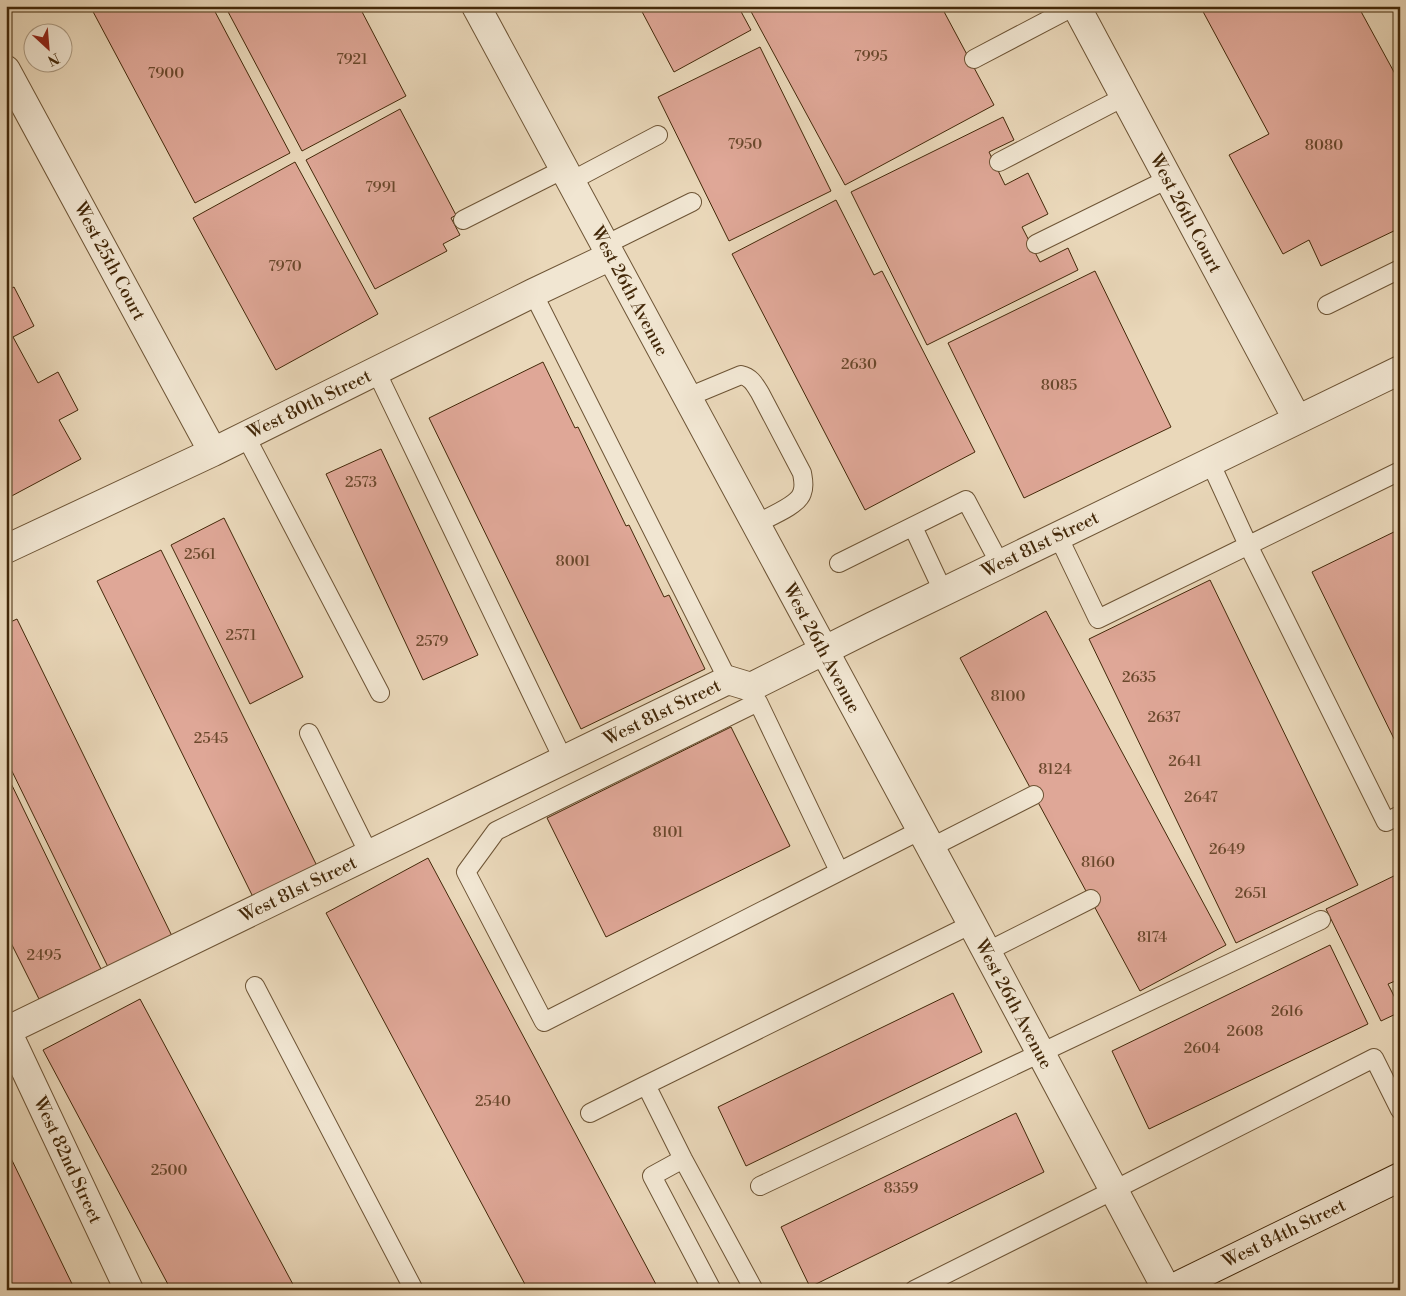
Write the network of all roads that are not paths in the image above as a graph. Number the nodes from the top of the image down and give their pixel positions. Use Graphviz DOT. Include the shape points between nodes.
graph roads {
  1 [pos="476,6"];
  2 [pos="1075,6"];
  3 [pos="974,59"];
  4 [pos="6,70"];
  5 [pos="1124,98"];
  6 [pos="658,135"];
  7 [pos="999,162"];
  8 [pos="567,175"];
  9 [pos="1168,179"];
  10 [pos="692,202"];
  11 [pos="464,220"];
  12 [pos="1036,244"];
  13 [pos="608,251"];
  14 [pos="1400,269"];
  15 [pos="533,293"];
  16 [pos="1328,305"];
  17 [pos="1400,370"];
  18 [pos="376,371"];
  19 [pos="688,397"];
  20 [pos="1297,419"];
  21 [pos="245,436"];
  22 [pos="213,452"];
  23 [pos="1210,462"];
  24 [pos="1400,471"];
  25 [pos="756,524"];
  26 [pos="913,527"];
  27 [pos="1058,536"];
  28 [pos="1248,545"];
  29 [pos="6,549"];
  30 [pos="839,564"];
  31 [pos="1000,564"];
  32 [pos="943,592"];
  33 [pos="824,651"];
  34 [pos="746,690"];
  35 [pos="380,693"];
  36 [pos="309,733"];
  37 [pos="563,759"];
  38 [pos="1034,795"];
  39 [pos="1400,815"];
  40 [pos="926,839"];
  41 [pos="369,854"];
  42 [pos="839,871"];
  43 [pos="1090,899"];
  44 [pos="1321,920"];
  45 [pos="972,924"];
  46 [pos="986,952"];
  47 [pos="255,986"];
  48 [pos="7,1031"];
  49 [pos="1040,1053"];
  50 [pos="646,1085"];
  51 [pos="1400,1110"];
  52 [pos="590,1113"];
  53 [pos="683,1159"];
  54 [pos="1400,1176"];
  55 [pos="760,1186"];
  56 [pos="1114,1190"];
  57 [pos="925,1287"];
  58 [pos="129,1290"];
  59 [pos="414,1290"];
  60 [pos="712,1290"];
  61 [pos="754,1290"];
  62 [pos="1168,1290"];
  1 -- 8 [label="street, West 26th Avenue"];
  2 -- 3 [label="lane"];
  2 -- 5 [label="street, West 26th Court"];
  4 -- 22 [label="street, West 25th Court"];
  5 -- 7 [label="lane"];
  5 -- 9 [label="street, West 26th Court"];
  6 -- 8 [label="lane"];
  8 -- 11 [label="lane"];
  8 -- 13 [label="street, West 26th Avenue"];
  9 -- 12 [label="lane"];
  9 -- 20 [label="street, West 26th Court"];
  10 -- 13 [label="lane"];
  13 -- 15 [label="street, West 80th Street"];
  13 -- 19 [label="street, West 26th Avenue"];
  14 -- 16 [label="lane"];
  15 -- 18 [label="street, West 80th Street"];
  15 -- 34 [label="lane"];
  17 -- 20 [label="street, West 81st Street"];
  18 -- 21 [label="street, West 80th Street"];
  18 -- 37 [label="lane"];
  19 -- 25 [label="street, West 26th Avenue"];
  19 -- 25 [label="lane" via="741,376 754,383 765,402 802,473 804,484 796,502"];
  20 -- 23 [label="street, West 81st Street"];
  21 -- 22 [label="street, West 80th Street"];
  21 -- 35 [label="lane"];
  22 -- 29 [label="street, West 80th Street"];
  23 -- 27 [label="street, West 81st Street"];
  23 -- 28 [label="lane"];
  24 -- 28 [label="lane"];
  25 -- 33 [label="street, West 26th Avenue"];
  26 -- 30 [label="lane"];
  26 -- 31 [label="lane" via="966,500"];
  26 -- 32 [label="lane"];
  27 -- 28 [label="lane" via="1098,619"];
  27 -- 31 [label="street, West 81st Street"];
  28 -- 39 [label="lane" via="1386,822"];
  31 -- 32 [label="street, West 81st Street"];
  32 -- 33 [label="street, West 81st Street"];
  33 -- 34 [label="street, West 81st Street"];
  33 -- 40 [label="street, West 26th Avenue"];
  34 -- 37 [label="street, West 81st Street"];
  34 -- 42 [label="lane"];
  34 -- 42 [label="lane" via="496,831 466,872 544,1022"];
  36 -- 41 [label="lane"];
  37 -- 41 [label="street, West 81st Street"];
  38 -- 40 [label="lane"];
  40 -- 42 [label="lane"];
  40 -- 45 [label="street, West 26th Avenue"];
  41 -- 48 [label="street, West 81st Street"];
  43 -- 46 [label="lane"];
  44 -- 49 [label="lane"];
  45 -- 46 [label="street, West 26th Avenue"];
  45 -- 50 [label="lane"];
  46 -- 49 [label="street, West 26th Avenue"];
  47 -- 59 [label="lane"];
  48 -- 58 [label="street, West 82nd Street"];
  49 -- 55 [label="lane"];
  49 -- 56 [label="street, West 26th Avenue"];
  50 -- 52 [label="lane"];
  50 -- 53 [label="lane"];
  51 -- 56 [label="lane" via="1374,1058"];
  53 -- 60 [label="lane" via="652,1176"];
  53 -- 61 [label="lane"];
  54 -- 62 [label="street, West 84th Street"];
  56 -- 57 [label="lane"];
  56 -- 62 [label="street, West 26th Avenue"];
}
